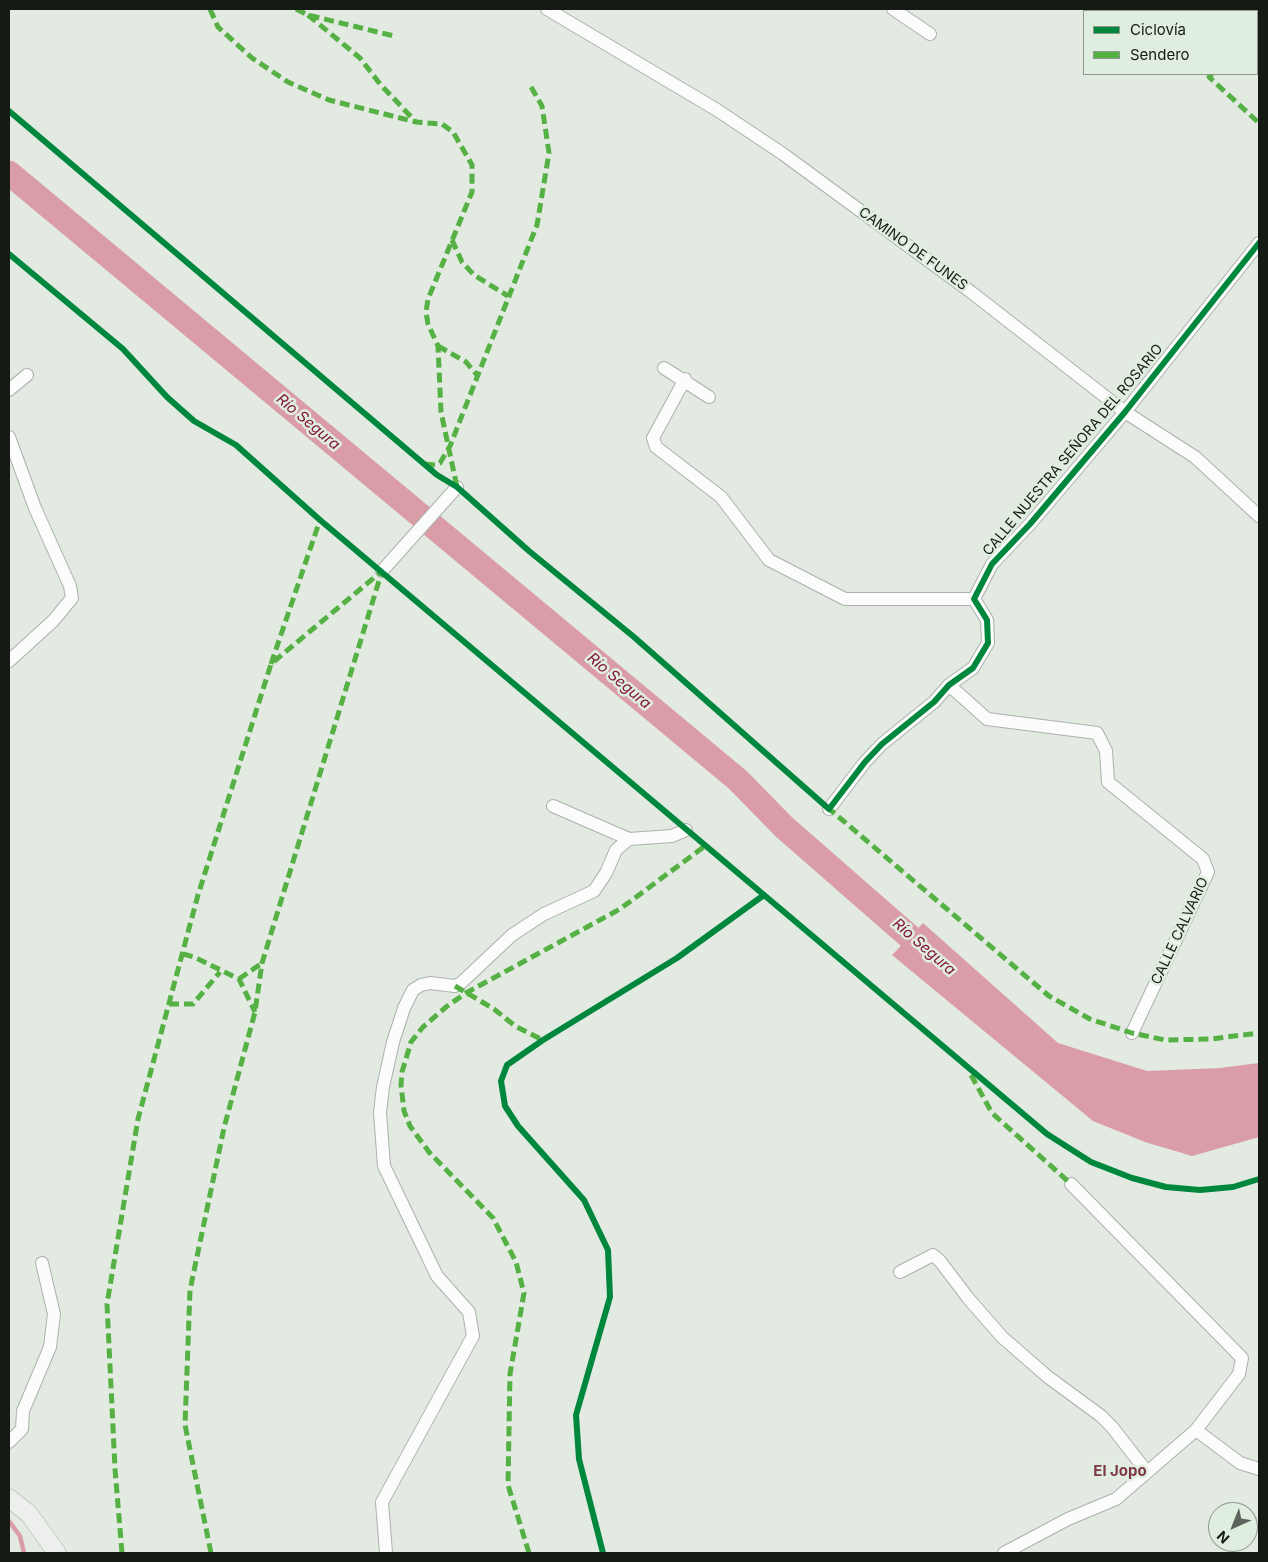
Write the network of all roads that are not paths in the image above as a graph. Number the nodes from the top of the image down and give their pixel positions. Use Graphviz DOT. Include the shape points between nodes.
graph roads {
  1 [pos="547,9"];
  2 [pos="893,9"];
  3 [pos="930,34"];
  4 [pos="1259,243"];
  5 [pos="664,368"];
  6 [pos="27,375"];
  7 [pos="685,379"];
  8 [pos="9,390"];
  9 [pos="709,397"];
  10 [pos="1125,412"];
  11 [pos="9,437"];
  12 [pos="456,487"];
  13 [pos="1259,516"];
  14 [pos="382,571"];
  15 [pos="974,599"];
  16 [pos="9,661"];
  17 [pos="949,685"];
  18 [pos="553,806"];
  19 [pos="829,809"];
  20 [pos="686,830"];
  21 [pos="629,840"];
  22 [pos="1132,1033"];
  23 [pos="1071,1184"];
  24 [pos="42,1263"];
  25 [pos="900,1272"];
  26 [pos="1196,1430"];
  27 [pos="9,1442"];
  28 [pos="1259,1469"];
  29 [pos="1147,1472"];
  30 [pos="9,1498"];
  31 [pos="57,1553"];
  32 [pos="386,1553"];
  33 [pos="1004,1553"];
  1 -- 10 [label="street, CAMINO DE FUNES" via="783,154 971,292"];
  2 -- 3 [label="street"];
  4 -- 10 [label="street, CALLE NUESTRA SEÑORA DEL ROSARIO"];
  5 -- 7 [label="street"];
  6 -- 8 [label="street"];
  7 -- 9 [label="street"];
  7 -- 15 [label="street" via="653,438 656,447 721,498 769,560 845,599"];
  10 -- 13 [label="street, CAMINO DE FUNES" via="1195,457"];
  10 -- 15 [label="street, CALLE NUESTRA SEÑORA DEL ROSARIO" via="992,564"];
  11 -- 16 [label="street" via="35,508 70,586 72,598 53,621"];
  12 -- 14 [label="street"];
  15 -- 17 [label="street" via="987,620 988,643 973,668"];
  17 -- 19 [label="street" via="934,702 882,744"];
  17 -- 22 [label="street, CALLE CALVARIO" via="987,719 1097,733 1106,751 1108,782 1203,859 1208,872"];
  18 -- 21 [label="street"];
  20 -- 21 [label="street" via="672,836"];
  21 -- 32 [label="street" via="616,850 594,891 529,923 492,952 462,983 455,986 421,985 413,990 404,1008 383,1086 380,1112 384,1166 436,1276 469,1312 473,1336 382,1502"];
  23 -- 26 [label="street" via="1242,1358 1239,1374"];
  24 -- 27 [label="street" via="54,1314 50,1347 23,1411 22,1429"];
  25 -- 29 [label="street" via="933,1255 940,1260 1002,1338 1101,1416"];
  26 -- 28 [label="street" via="1240,1463"];
  26 -- 29 [label="street"];
  29 -- 33 [label="street" via="1116,1499 1068,1519"];
  30 -- 31 [label="main road" via="29,1514"];
}
